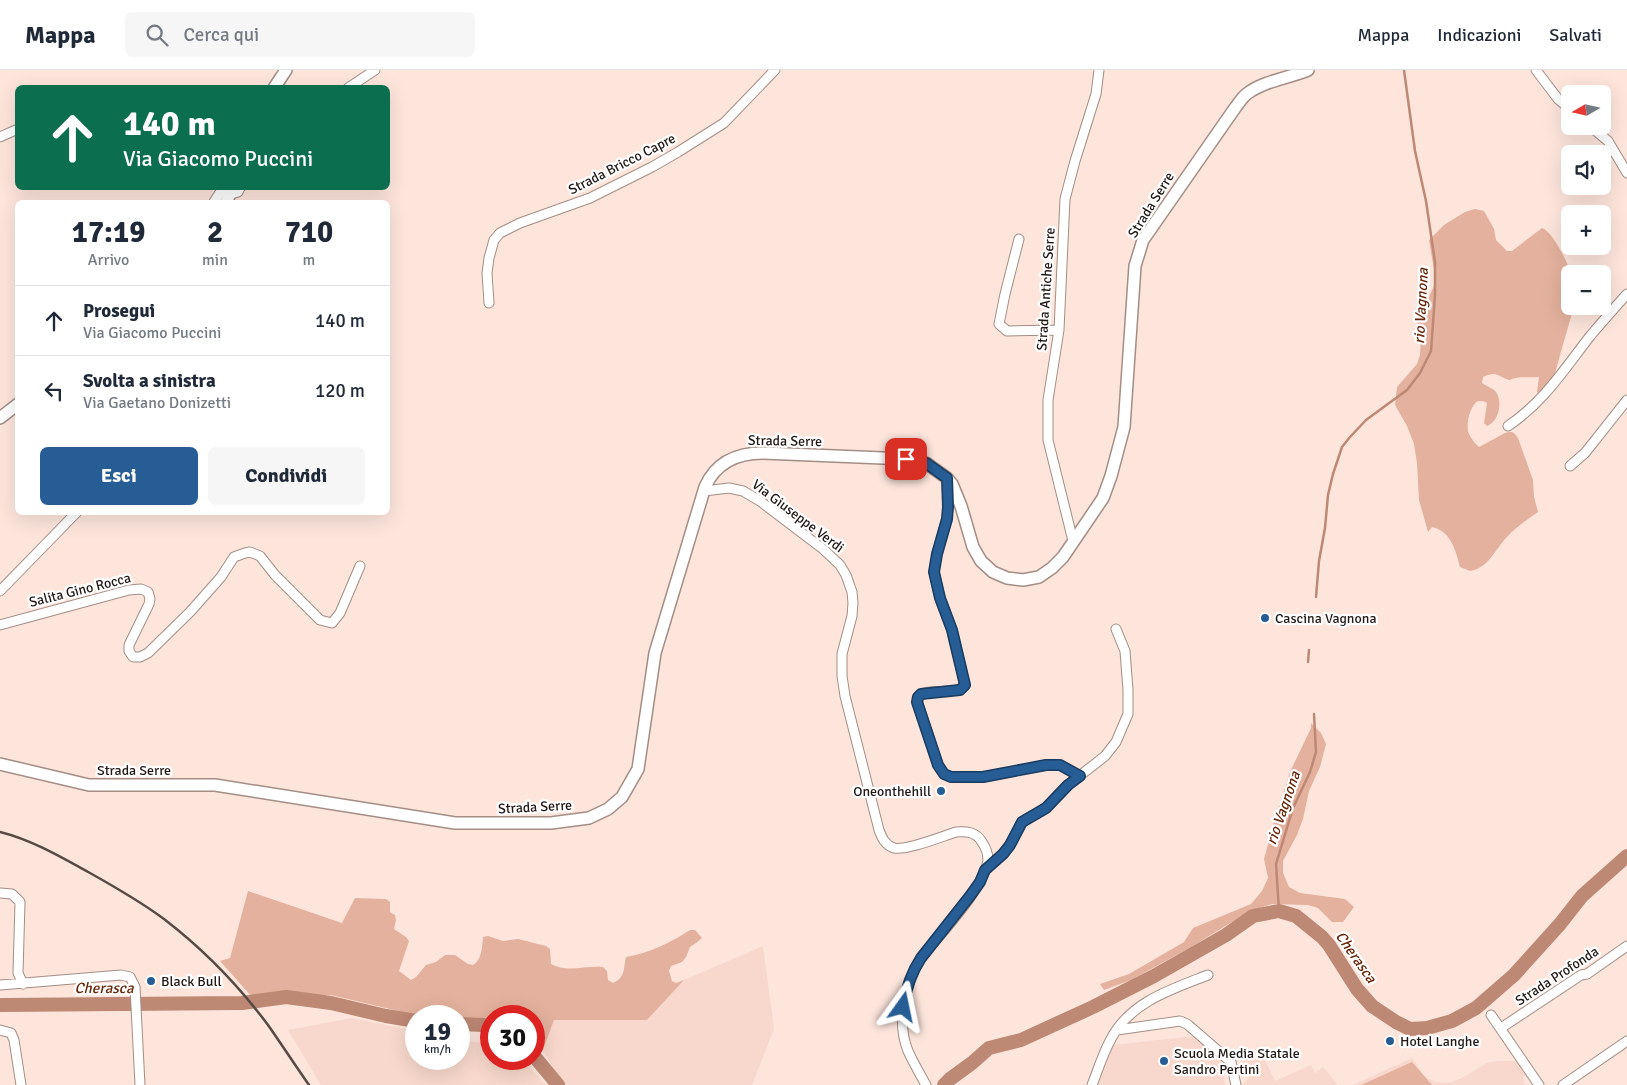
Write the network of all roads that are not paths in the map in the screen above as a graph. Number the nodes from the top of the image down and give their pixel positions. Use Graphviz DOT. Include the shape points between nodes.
graph roads {
  1 [pos="286,70"];
  2 [pos="375,70"];
  3 [pos="775,70"];
  4 [pos="1099,70"];
  5 [pos="1308,70"];
  6 [pos="1536,70"];
  7 [pos="276,85"];
  8 [pos="352,85"];
  9 [pos="1561,102"];
  10 [pos="15,131"];
  11 [pos="1601,135"];
  12 [pos="0,137"];
  13 [pos="1627,173"];
  14 [pos="230,192"];
  15 [pos="217,200"];
  16 [pos="1020,239"];
  17 [pos="1627,294"];
  18 [pos="489,303"];
  19 [pos="1059,330"];
  20 [pos="1627,400"];
  21 [pos="15,406"];
  22 [pos="0,418"];
  23 [pos="1508,426"];
  24 [pos="1570,466"];
  25 [pos="947,478"];
  26 [pos="704,491"];
  27 [pos="74,515"];
  28 [pos="1073,541"];
  29 [pos="360,566"];
  30 [pos="0,591"];
  31 [pos="0,626"];
  32 [pos="1116,629"];
  33 [pos="0,764"];
  34 [pos="1080,776"];
  35 [pos="985,870"];
  36 [pos="0,894"];
  37 [pos="1627,946"];
  38 [pos="1208,975"];
  39 [pos="23,984"];
  40 [pos="0,985"];
  41 [pos="1491,1015"];
  42 [pos="1501,1028"];
  43 [pos="0,1030"];
  44 [pos="1117,1030"];
  45 [pos="1627,1041"];
  46 [pos="926,1084"];
  47 [pos="21,1085"];
  48 [pos="140,1085"];
  49 [pos="1092,1085"];
  50 [pos="1236,1085"];
  51 [pos="1539,1085"];
  52 [pos="1562,1085"];
  1 -- 7 [label="main road"];
  2 -- 8 [label="street"];
  3 -- 18 [label="street, Strada Bricco Capre" via="724,124 678,152 590,198 500,232 489,258"];
  4 -- 19 [label="street, Strada Antiche Serre" via="1096,94 1065,198"];
  5 -- 28 [label="main road, Strada Serre" via="1267,83 1248,93 1143,240 1135,266 1124,427 1103,498"];
  6 -- 9 [label="street"];
  10 -- 12 [label="street"];
  11 -- 13 [label="street" via="1608,141"];
  14 -- 15 [label="street"];
  16 -- 19 [label="street" via="999,324 1007,331"];
  17 -- 23 [label="street" via="1541,398"];
  19 -- 28 [label="street, Strada Antiche Serre" via="1048,400 1048,440"];
  20 -- 24 [label="street" via="1585,453"];
  21 -- 22 [label="main road"];
  25 -- 26 [label="main road, Strada Serre" via="926,463 906,459 756,453 737,456 722,465 711,475"];
  25 -- 28 [label="main road, Strada Serre" via="957,494 973,547 993,572 1023,580 1038,577 1052,568"];
  25 -- 34 [label="street" via="947,519 934,572 965,685 962,690 924,693 918,697 938,765 944,774 951,777 983,777 1046,765 1060,765"];
  26 -- 33 [label="main road, Strada Serre" via="655,653 638,770 616,803 589,818 551,823 455,823 215,785 90,785"];
  26 -- 35 [label="street, Via Giuseppe Verdi" via="730,488 743,491 840,565 850,584 853,603 842,654 843,686 883,840 900,848 956,832 973,833 987,852"];
  27 -- 30 [label="street"];
  29 -- 31 [label="street, Salita Gino Rocca" via="340,614 332,623 320,620 260,556 250,552 240,554 234,557 185,618 148,653 136,658 131,655 129,645 150,599 148,592 141,589"];
  32 -- 34 [label="street" via="1125,651 1128,714 1116,742 1105,756"];
  34 -- 35 [label="street" via="1046,808 1022,822 1010,845"];
  35 -- 46 [label="street" via="970,896 921,958 905,992 906,1044"];
  36 -- 39 [label="street" via="12,894 20,902 18,973"];
  37 -- 42 [label="street, Strada Profonda"];
  38 -- 44 [label="street" via="1156,995"];
  39 -- 40 [label="street"];
  39 -- 48 [label="street" via="121,975 130,977 136,987"];
  41 -- 42 [label="street"];
  42 -- 51 [label="street"];
  43 -- 47 [label="street" via="11,1033 14,1040"];
  44 -- 49 [label="street"];
  44 -- 50 [label="street" via="1180,1021 1187,1024 1231,1062"];
  45 -- 52 [label="street"];
}
